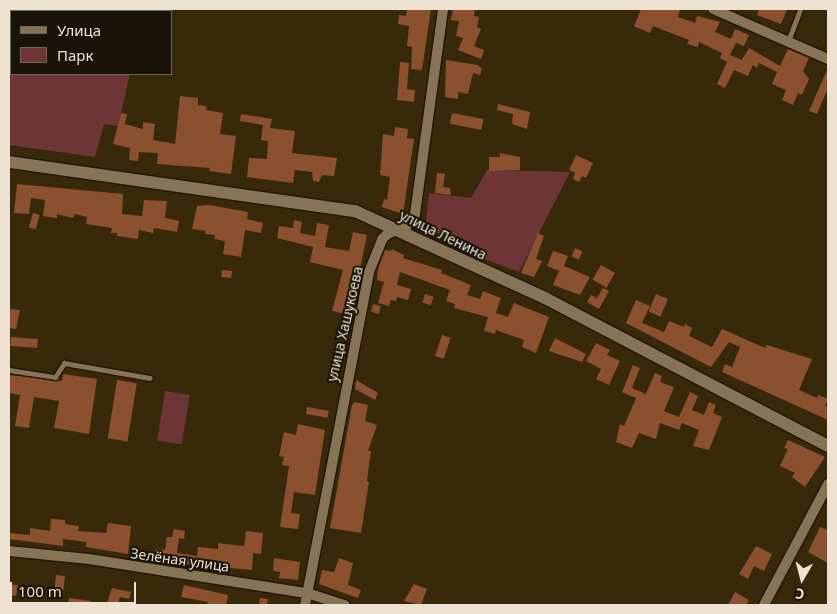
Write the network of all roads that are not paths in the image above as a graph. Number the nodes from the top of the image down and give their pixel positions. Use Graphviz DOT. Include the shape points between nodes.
graph roads {
  1 [pos="443,9"];
  2 [pos="713,9"];
  3 [pos="800,9"];
  4 [pos="787,42"];
  5 [pos="828,59"];
  6 [pos="9,162"];
  7 [pos="396,229"];
  8 [pos="9,370"];
  9 [pos="150,378"];
  10 [pos="828,446"];
  11 [pos="828,484"];
  12 [pos="9,551"];
  13 [pos="306,593"];
  14 [pos="305,605"];
  15 [pos="345,605"];
  16 [pos="764,605"];
  1 -- 7 [label="street, улица Хашукоева" via="415,214 406,227"];
  2 -- 4 [label="street"];
  3 -- 4 [label="lane"];
  4 -- 5 [label="street"];
  6 -- 7 [label="street, улица Ленина" via="336,207"];
  7 -- 10 [label="street, улица Ленина" via="545,298"];
  7 -- 13 [label="street, улица Хашукоева" via="382,239 369,272"];
  8 -- 9 [label="lane" via="55,377 64,364"];
  11 -- 16 [label="street"];
  12 -- 13 [label="street, Зелёная улица" via="89,559"];
  13 -- 14 [label="street, улица Хашукоева"];
  13 -- 15 [label="street, Зелёная улица"];
}
